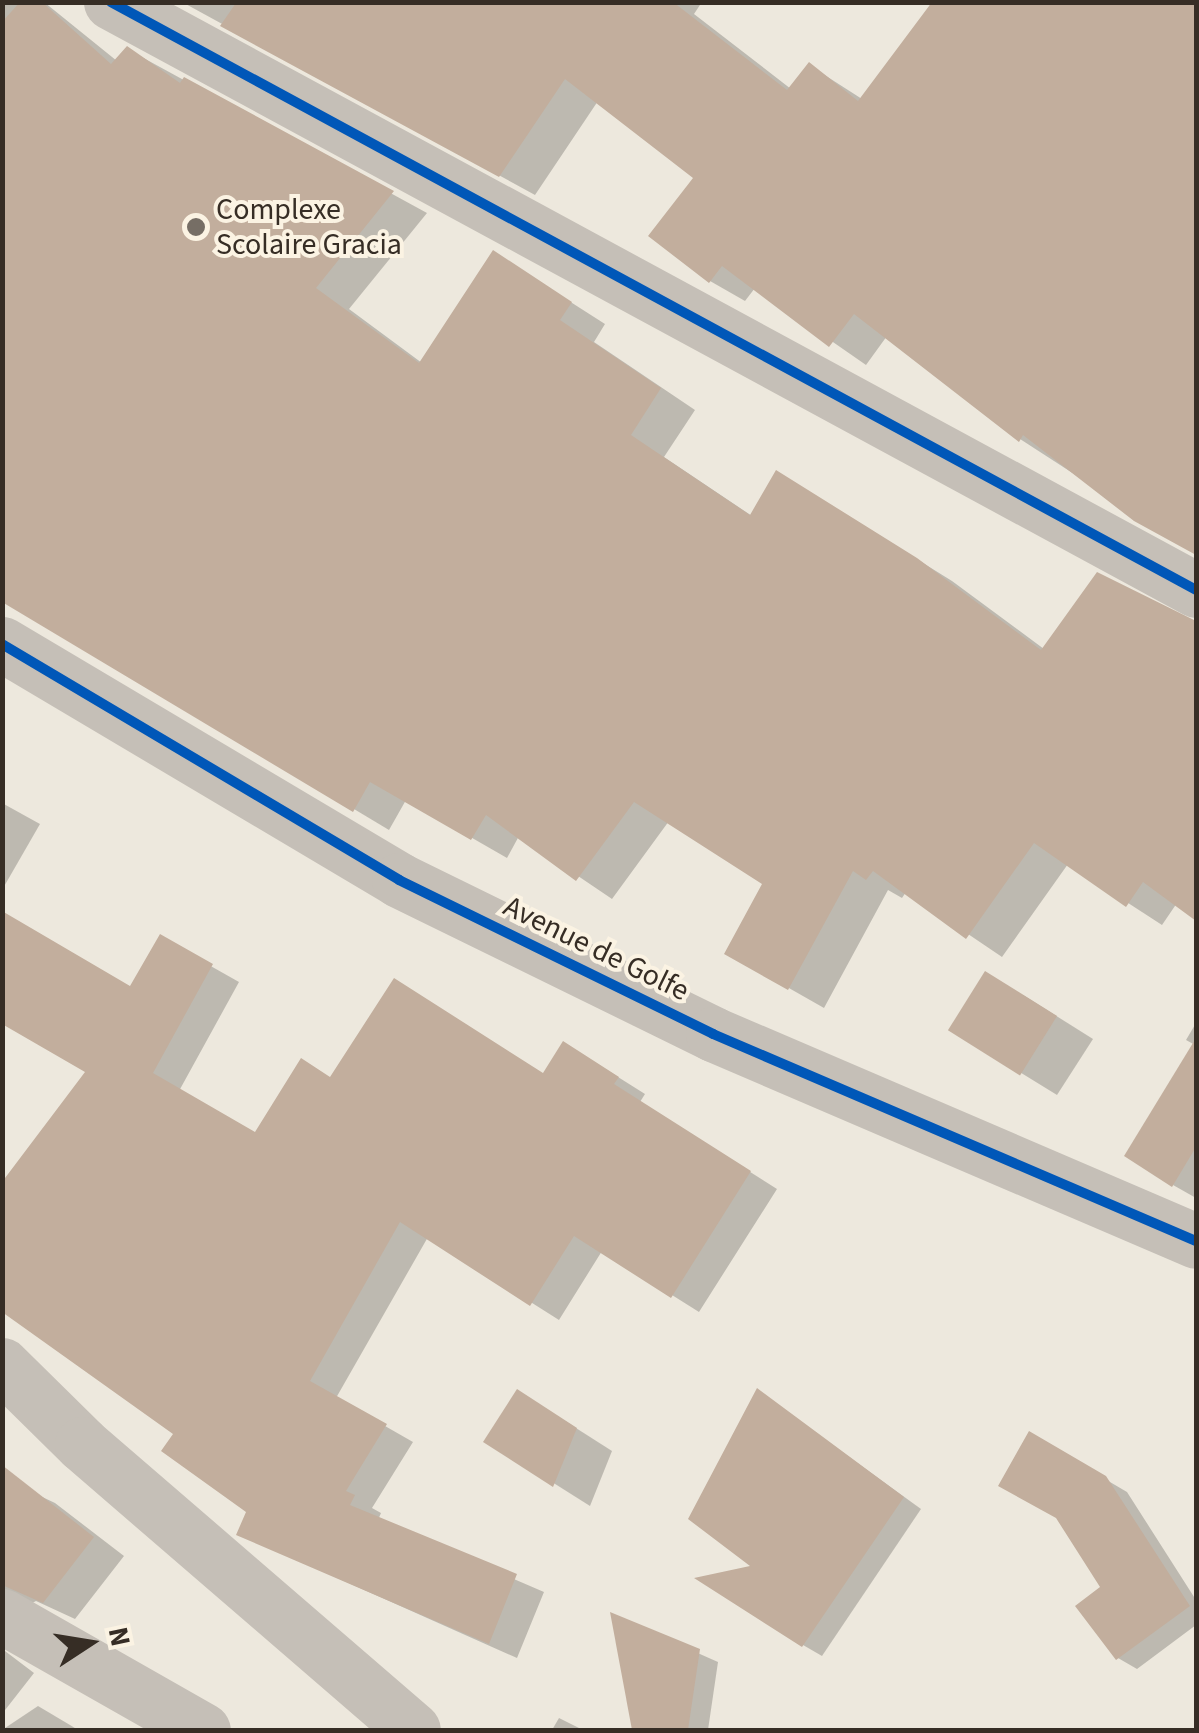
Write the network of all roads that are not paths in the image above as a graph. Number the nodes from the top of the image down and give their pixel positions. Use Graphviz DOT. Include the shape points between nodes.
graph roads {
  1 [pos="111,2"];
  2 [pos="1196,590"];
  3 [pos="2,644"];
  4 [pos="1196,1241"];
  5 [pos="2,1365"];
  6 [pos="2,1616"];
  7 [pos="203,1730"];
  8 [pos="412,1730"];
  1 -- 2 [label="street"];
  3 -- 4 [label="street, Avenue de Golfe" via="399,880 713,1034"];
  5 -- 8 [label="street" via="82,1444"];
  6 -- 7 [label="street"];
}
